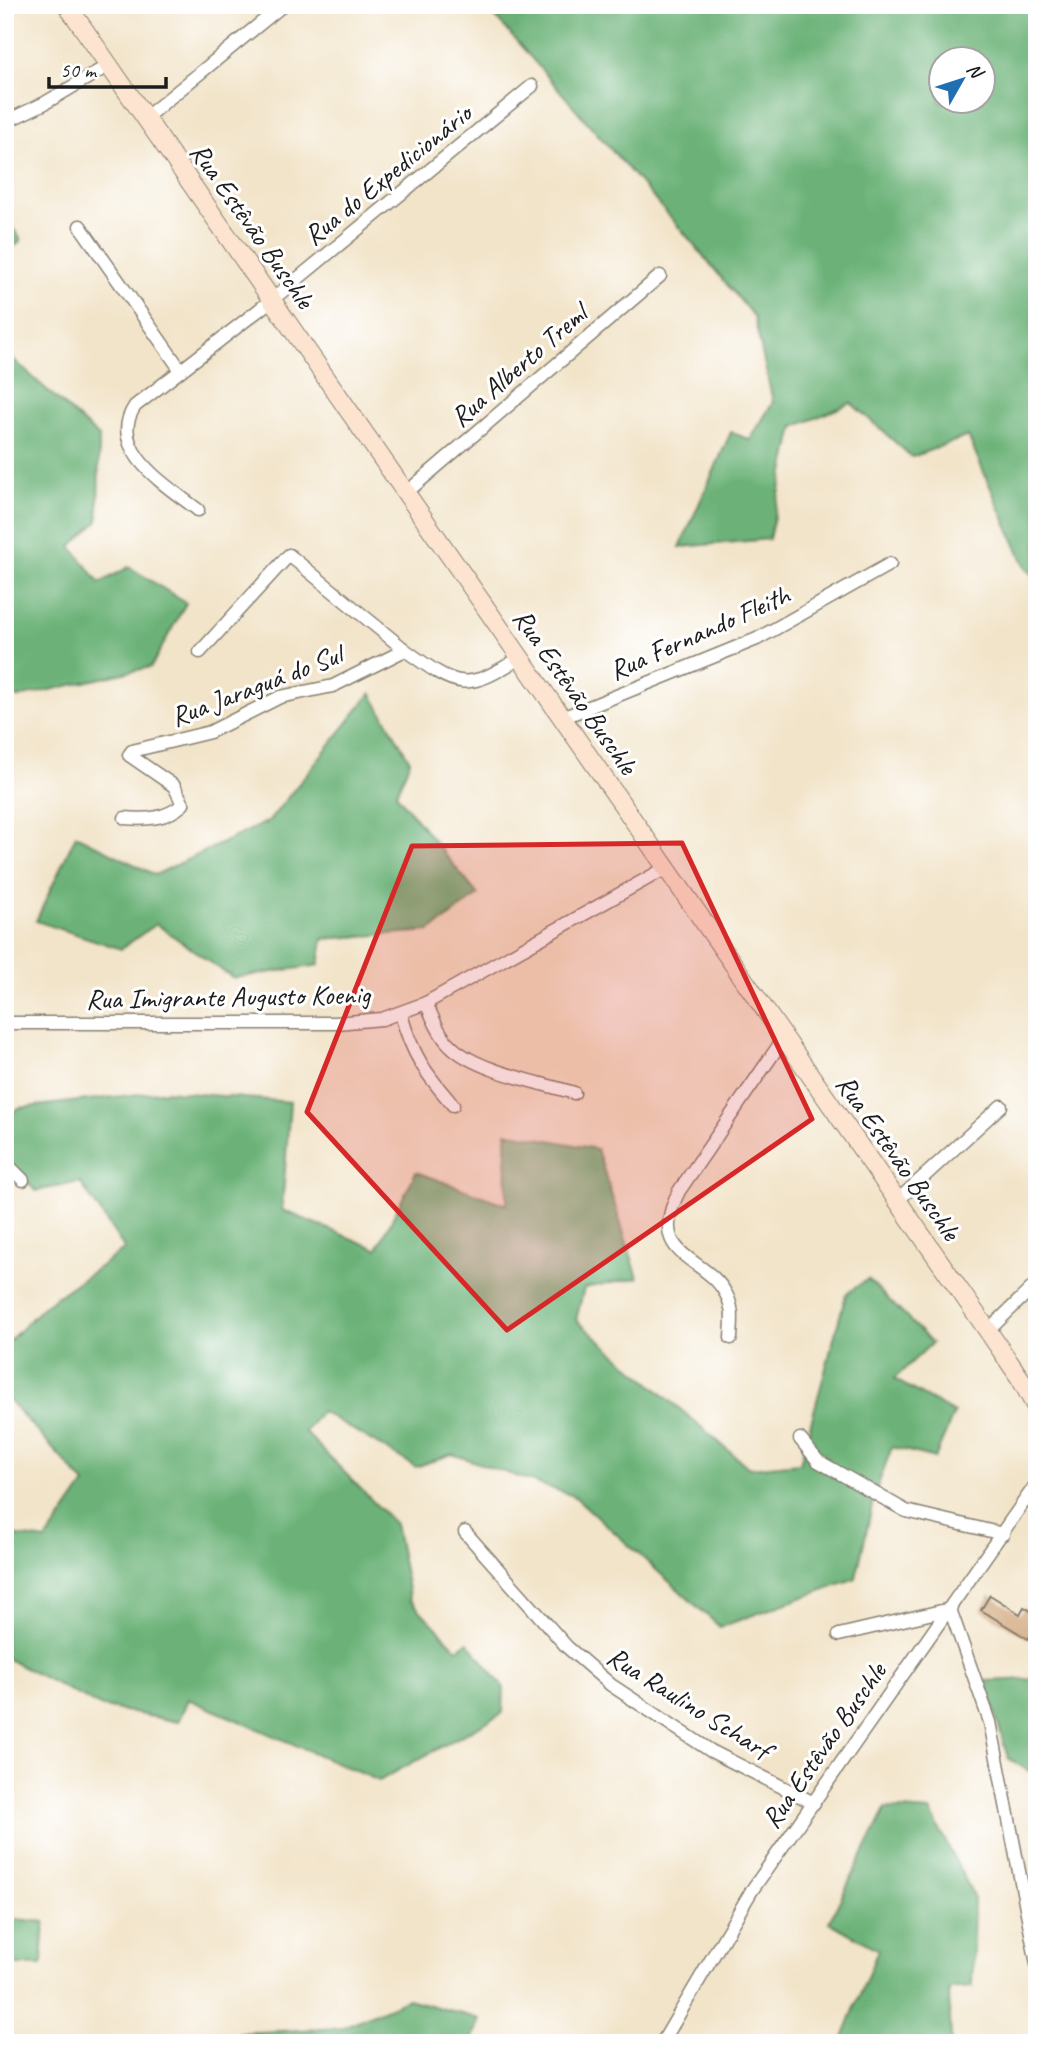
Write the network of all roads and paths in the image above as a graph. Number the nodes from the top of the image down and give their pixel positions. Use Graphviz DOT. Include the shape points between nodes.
graph roads {
  1 [pos="67,5"];
  2 [pos="283,5"];
  3 [pos="109,65"];
  4 [pos="532,86"];
  5 [pos="145,118"];
  6 [pos="5,122"];
  7 [pos="80,226"];
  8 [pos="660,276"];
  9 [pos="273,299"];
  10 [pos="180,369"];
  11 [pos="407,492"];
  12 [pos="198,510"];
  13 [pos="890,564"];
  14 [pos="405,650"];
  15 [pos="200,652"];
  16 [pos="521,657"];
  17 [pos="562,718"];
  18 [pos="125,818"];
  19 [pos="666,868"];
  20 [pos="426,1003"];
  21 [pos="401,1014"];
  22 [pos="5,1023"];
  23 [pos="784,1038"];
  24 [pos="574,1093"];
  25 [pos="453,1105"];
  26 [pos="1001,1106"];
  27 [pos="5,1162"];
  28 [pos="23,1180"];
  29 [pos="897,1201"];
  30 [pos="1037,1283"];
  31 [pos="988,1331"];
  32 [pos="731,1338"];
  33 [pos="1037,1409"];
  34 [pos="800,1439"];
  35 [pos="1037,1483"];
  36 [pos="465,1532"];
  37 [pos="1003,1534"];
  38 [pos="950,1609"];
  39 [pos="839,1635"];
  40 [pos="814,1803"];
  41 [pos="1033,1924"];
  42 [pos="1037,1964"];
  43 [pos="662,2043"];
  1 -- 3 [label="street, Rua Estêvão Buschle"];
  2 -- 5 [label="street"];
  3 -- 5 [label="street, Rua Estêvão Buschle"];
  3 -- 6 [label="street"];
  4 -- 9 [label="street, Rua do Expedicionário"];
  5 -- 9 [label="street, Rua Estêvão Buschle"];
  7 -- 10 [label="street"];
  8 -- 11 [label="street, Rua Alberto Treml"];
  9 -- 10 [label="street, Rua do Expedicionário"];
  9 -- 11 [label="street, Rua Estêvão Buschle"];
  10 -- 12 [label="street, Rua do Expedicionário" via="135,406 127,426 139,461"];
  11 -- 16 [label="street, Rua Estêvão Buschle"];
  13 -- 17 [label="street, Rua Fernando Fleith" via="757,639"];
  14 -- 15 [label="street" via="289,555"];
  14 -- 16 [label="street" via="442,675 466,684 491,676"];
  14 -- 18 [label="street, Rua Jaraguá do Sul" via="332,686 280,697 211,732 130,752 174,786 183,804 175,812 151,819"];
  16 -- 17 [label="street, Rua Estêvão Buschle"];
  17 -- 19 [label="street, Rua Estêvão Buschle"];
  19 -- 20 [label="street, Rua Imigrante Augusto Koenig"];
  19 -- 23 [label="street, Rua Estêvão Buschle"];
  20 -- 21 [label="street, Rua Imigrante Augusto Koenig"];
  20 -- 24 [label="street" via="443,1037 460,1054"];
  21 -- 22 [label="street, Rua Imigrante Augusto Koenig" via="336,1023"];
  21 -- 25 [label="street" via="414,1056"];
  23 -- 29 [label="street, Rua Estêvão Buschle"];
  23 -- 32 [label="street" via="679,1191 671,1210 670,1231 677,1249 726,1294 732,1311"];
  26 -- 29 [label="street"];
  27 -- 28 [label="street"];
  29 -- 31 [label="street, Rua Estêvão Buschle"];
  30 -- 31 [label="street"];
  31 -- 33 [label="street, Rua Estêvão Buschle"];
  34 -- 37 [label="street" via="818,1461 906,1511"];
  35 -- 37 [label="street, Rua Estêvão Buschle"];
  36 -- 40 [label="street, Rua Raulino Scharf" via="567,1647 611,1685 711,1751"];
  37 -- 38 [label="street, Rua Estêvão Buschle"];
  38 -- 39 [label="street"];
  38 -- 40 [label="street, Rua Estêvão Buschle"];
  38 -- 41 [label="street" via="990,1722"];
  40 -- 43 [label="street, Rua Estêvão Buschle" via="727,1927"];
  41 -- 42 [label="street"];
}
